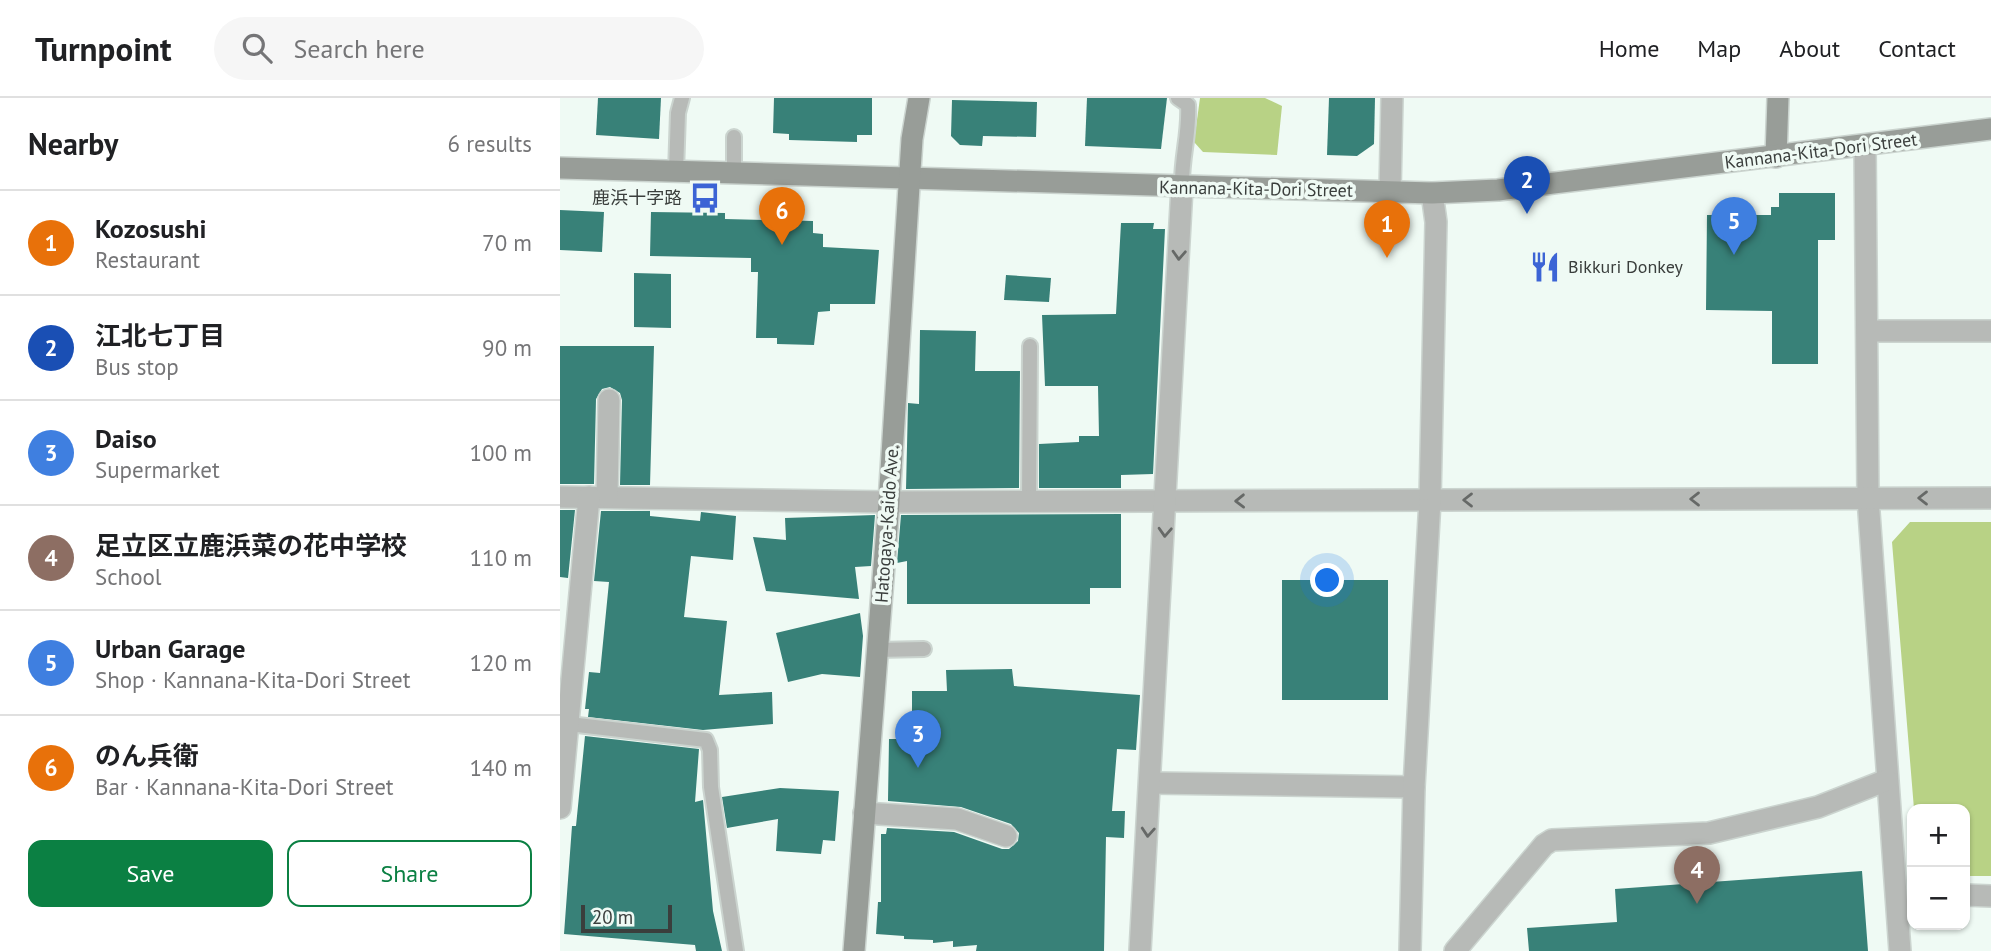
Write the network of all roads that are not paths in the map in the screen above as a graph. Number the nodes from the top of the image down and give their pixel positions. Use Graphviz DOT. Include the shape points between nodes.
graph roads {
  1 [pos="682,98"];
  2 [pos="919,98"];
  3 [pos="1178,98"];
  4 [pos="1392,98"];
  5 [pos="1778,98"];
  6 [pos="1991,129"];
  7 [pos="734,137"];
  8 [pos="1865,145"];
  9 [pos="1776,157"];
  10 [pos="560,168"];
  11 [pos="676,172"];
  12 [pos="734,174"];
  13 [pos="910,180"];
  14 [pos="1182,187"];
  15 [pos="1390,192"];
  16 [pos="1432,193"];
  17 [pos="1867,331"];
  18 [pos="1991,331"];
  19 [pos="1030,346"];
  20 [pos="609,400"];
  21 [pos="560,497"];
  22 [pos="598,497"];
  23 [pos="1868,498"];
  24 [pos="1991,498"];
  25 [pos="1430,500"];
  26 [pos="889,502"];
  27 [pos="1029,502"];
  28 [pos="1166,502"];
  29 [pos="924,649"];
  30 [pos="877,650"];
  31 [pos="569,724"];
  32 [pos="1887,780"];
  33 [pos="1152,783"];
  34 [pos="1414,787"];
  35 [pos="560,808"];
  36 [pos="864,813"];
  37 [pos="1006,836"];
  38 [pos="1904,894"];
  39 [pos="1970,895"];
  40 [pos="1991,896"];
  41 [pos="736,951"];
  42 [pos="854,951"];
  43 [pos="1140,951"];
  44 [pos="1410,951"];
  45 [pos="1455,951"];
  46 [pos="1900,951"];
  1 -- 11 [label="lane"];
  2 -- 13 [label="street, Hatogaya-Kaido Ave."];
  3 -- 14 [label="lane" via="1188,104 1189,120 1181,159"];
  4 -- 15 [label="street"];
  5 -- 9 [label="street"];
  6 -- 8 [label="street, Kannana-Kita-Dori Street"];
  7 -- 12 [label="lane"];
  8 -- 9 [label="street, Kannana-Kita-Dori Street"];
  8 -- 17 [label="street"];
  9 -- 16 [label="street, Kannana-Kita-Dori Street" via="1498,190"];
  10 -- 11 [label="street, Kannana-Kita-Dori Street"];
  11 -- 12 [label="street, Kannana-Kita-Dori Street"];
  12 -- 13 [label="street, Kannana-Kita-Dori Street"];
  13 -- 14 [label="street, Kannana-Kita-Dori Street"];
  13 -- 26 [label="street, Hatogaya-Kaido Ave."];
  14 -- 15 [label="street, Kannana-Kita-Dori Street"];
  14 -- 28 [label="street, one-way"];
  15 -- 16 [label="street, Kannana-Kita-Dori Street"];
  16 -- 25 [label="street" via="1436,222"];
  17 -- 18 [label="street"];
  17 -- 23 [label="street"];
  19 -- 27 [label="lane"];
  20 -- 22 [label="street"];
  21 -- 22 [label="street"];
  22 -- 26 [label="street"];
  22 -- 31 [label="street"];
  24 -- 23 [label="street, one-way"];
  23 -- 25 [label="street, one-way"];
  23 -- 32 [label="street"];
  25 -- 28 [label="street, one-way"];
  25 -- 34 [label="street"];
  26 -- 27 [label="street"];
  26 -- 30 [label="street, Hatogaya-Kaido Ave."];
  27 -- 28 [label="street"];
  28 -- 33 [label="street, one-way" via="1152,649"];
  29 -- 30 [label="lane"];
  30 -- 36 [label="street, Hatogaya-Kaido Ave."];
  31 -- 35 [label="street"];
  31 -- 41 [label="lane" via="706,740"];
  32 -- 38 [label="street"];
  32 -- 45 [label="street" via="1818,807 1709,833 1552,840"];
  33 -- 34 [label="street"];
  33 -- 43 [label="street, one-way"];
  34 -- 44 [label="street"];
  36 -- 37 [label="street" via="957,819"];
  36 -- 42 [label="street, Hatogaya-Kaido Ave."];
  38 -- 46 [label="street"];
  39 -- 40 [label="street"];
}
